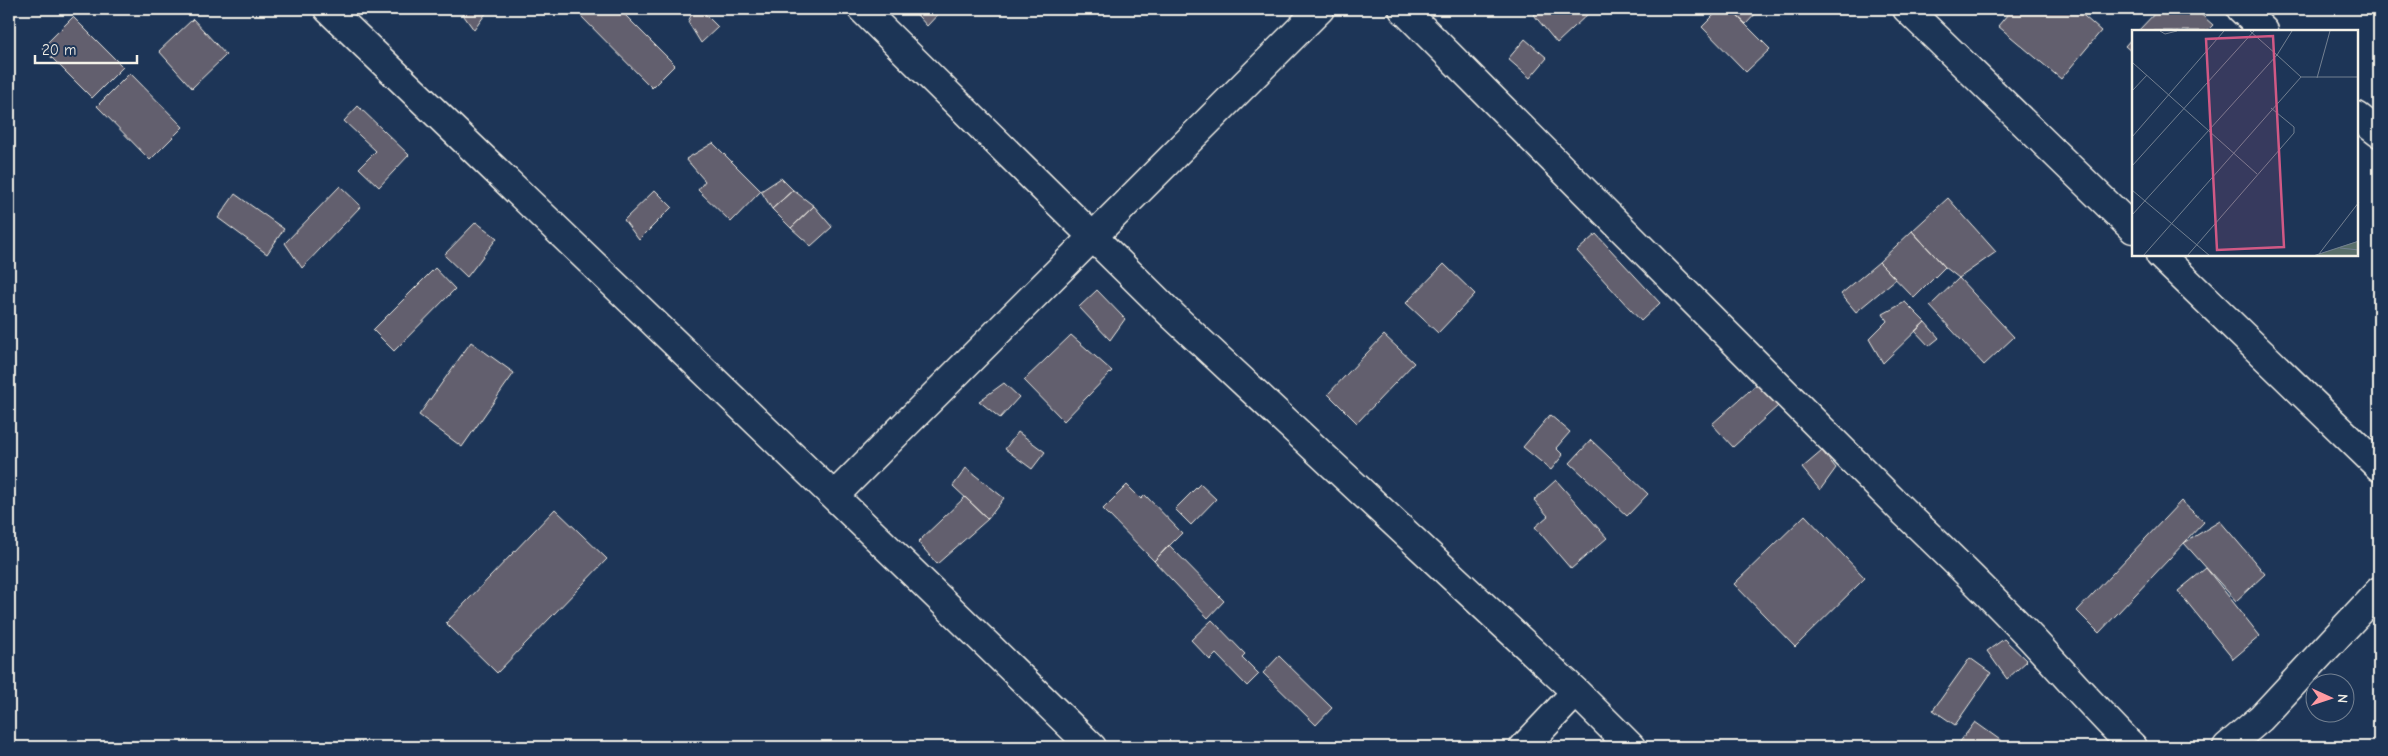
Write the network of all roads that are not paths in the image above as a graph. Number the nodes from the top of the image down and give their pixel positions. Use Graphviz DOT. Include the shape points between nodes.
graph roads {
  1 [pos="328,9"];
  2 [pos="862,9"];
  3 [pos="1320,9"];
  4 [pos="1403,9"];
  5 [pos="1906,9"];
  6 [pos="2242,9"];
  7 [pos="2263,30"];
  8 [pos="2358,117"];
  9 [pos="2379,133"];
  10 [pos="2132,228"];
  11 [pos="1093,237"];
  12 [pos="2161,256"];
  13 [pos="2379,467"];
  14 [pos="835,495"];
  15 [pos="2379,591"];
  16 [pos="1576,692"];
  17 [pos="1092,747"];
  18 [pos="1524,747"];
  19 [pos="1631,747"];
  20 [pos="2132,747"];
  21 [pos="2227,747"];
  1 -- 14 [label="street" via="704,373"];
  2 -- 11 [label="street"];
  3 -- 11 [label="street"];
  4 -- 20 [label="street" via="1962,568"];
  5 -- 10 [label="street"];
  6 -- 7 [label="street"];
  8 -- 9 [label="street"];
  11 -- 14 [label="street"];
  11 -- 16 [label="street" via="1173,316"];
  12 -- 13 [label="street"];
  14 -- 17 [label="street"];
  15 -- 21 [label="street" via="2261,718"];
  16 -- 18 [label="street"];
  16 -- 19 [label="street"];
}
